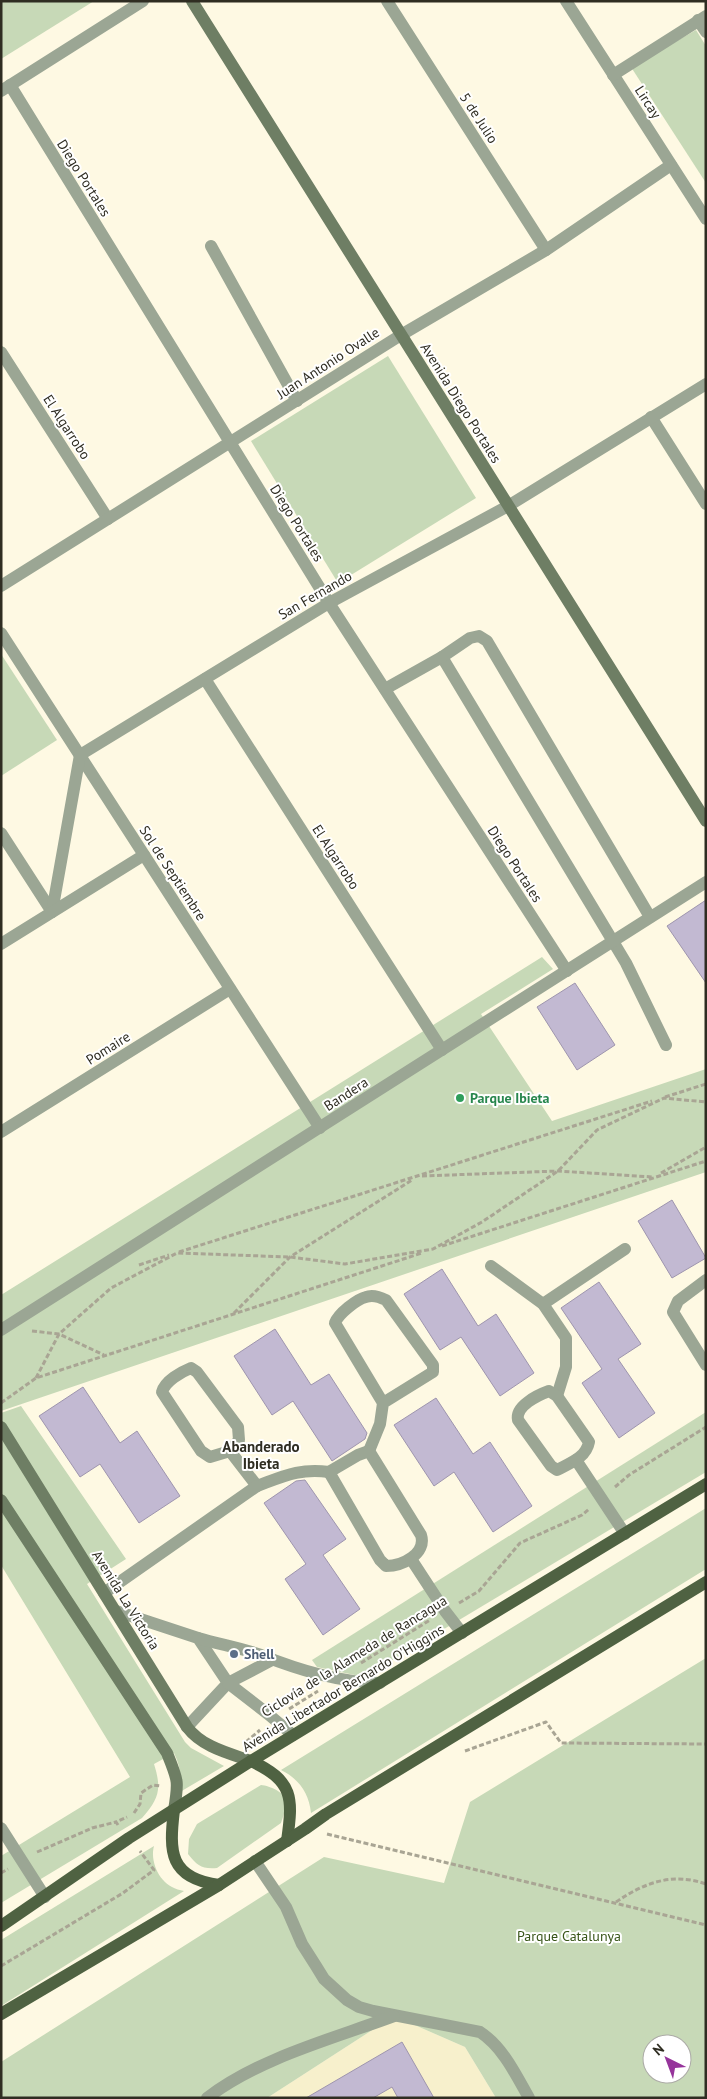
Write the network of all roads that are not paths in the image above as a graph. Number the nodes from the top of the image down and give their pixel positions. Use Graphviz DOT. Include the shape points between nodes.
graph roads {
  1 [pos="143,1"];
  2 [pos="192,1"];
  3 [pos="387,1"];
  4 [pos="566,1"];
  5 [pos="702,18"];
  6 [pos="706,32"];
  7 [pos="613,75"];
  8 [pos="5,88"];
  9 [pos="671,165"];
  10 [pos="706,219"];
  11 [pos="212,246"];
  12 [pos="546,250"];
  13 [pos="400,335"];
  14 [pos="1,352"];
  15 [pos="706,384"];
  16 [pos="297,401"];
  17 [pos="651,417"];
  18 [pos="229,443"];
  19 [pos="706,504"];
  20 [pos="508,506"];
  21 [pos="108,519"];
  22 [pos="1,586"];
  23 [pos="329,603"];
  24 [pos="1,633"];
  25 [pos="442,657"];
  26 [pos="205,679"];
  27 [pos="385,689"];
  28 [pos="80,755"];
  29 [pos="706,821"];
  30 [pos="1,833"];
  31 [pos="144,855"];
  32 [pos="706,882"];
  33 [pos="52,912"];
  34 [pos="650,917"];
  35 [pos="614,942"];
  36 [pos="1,944"];
  37 [pos="567,971"];
  38 [pos="230,989"];
  39 [pos="666,1045"];
  40 [pos="442,1050"];
  41 [pos="320,1128"];
  42 [pos="1,1132"];
  43 [pos="625,1250"];
  44 [pos="491,1266"];
  45 [pos="706,1280"];
  46 [pos="543,1304"];
  47 [pos="4,1329"];
  48 [pos="706,1365"];
  49 [pos="557,1396"];
  50 [pos="383,1403"];
  51 [pos="1,1426"];
  52 [pos="369,1451"];
  53 [pos="230,1452"];
  54 [pos="576,1460"];
  55 [pos="329,1472"];
  56 [pos="706,1484"];
  57 [pos="258,1486"];
  58 [pos="1,1500"];
  59 [pos="625,1534"];
  60 [pos="411,1560"];
  61 [pos="706,1582"];
  62 [pos="104,1593"];
  63 [pos="116,1611"];
  64 [pos="462,1633"];
  65 [pos="198,1638"];
  66 [pos="272,1660"];
  67 [pos="228,1683"];
  68 [pos="380,1683"];
  69 [pos="187,1727"];
  70 [pos="293,1735"];
  71 [pos="251,1761"];
  72 [pos="174,1810"];
  73 [pos="1,1828"];
  74 [pos="287,1841"];
  75 [pos="255,1861"];
  76 [pos="219,1885"];
  77 [pos="45,1897"];
  78 [pos="1,1926"];
  79 [pos="1,2014"];
  80 [pos="394,2016"];
  81 [pos="207,2098"];
  82 [pos="529,2098"];
  1 -- 8 [label="street"];
  2 -- 13 [label="street, Avenida Diego Portales"];
  3 -- 12 [label="street, 5 de Julio"];
  4 -- 7 [label="street, Lircay"];
  5 -- 6 [label="street"];
  5 -- 7 [label="street"];
  7 -- 9 [label="street, Lircay"];
  8 -- 18 [label="street, Diego Portales"];
  9 -- 10 [label="street, Lircay"];
  9 -- 12 [label="street, Juan Antonio Ovalle"];
  11 -- 16 [label="street"];
  12 -- 13 [label="street, Juan Antonio Ovalle"];
  13 -- 16 [label="street, Juan Antonio Ovalle"];
  13 -- 20 [label="street, Avenida Diego Portales"];
  14 -- 21 [label="street, El Algarrobo"];
  15 -- 17 [label="street, San Fernando"];
  16 -- 18 [label="street, Juan Antonio Ovalle"];
  17 -- 19 [label="street"];
  17 -- 20 [label="street, San Fernando"];
  18 -- 21 [label="street, Juan Antonio Ovalle"];
  18 -- 23 [label="street, Diego Portales"];
  20 -- 23 [label="street, San Fernando"];
  20 -- 29 [label="street, Avenida Diego Portales"];
  21 -- 22 [label="street, Juan Antonio Ovalle"];
  23 -- 26 [label="street, San Fernando"];
  23 -- 27 [label="street, Diego Portales"];
  24 -- 28 [label="street, Sol de Septiembre"];
  25 -- 27 [label="street"];
  25 -- 34 [label="street" via="470,638 479,636 487,641"];
  25 -- 35 [label="street"];
  26 -- 28 [label="street, San Fernando"];
  26 -- 40 [label="street, El Algarrobo"];
  27 -- 37 [label="street, Diego Portales"];
  28 -- 31 [label="street, Sol de Septiembre"];
  28 -- 33 [label="street"];
  30 -- 33 [label="street"];
  31 -- 33 [label="street"];
  31 -- 38 [label="street, Sol de Septiembre"];
  32 -- 34 [label="street, Bandera"];
  33 -- 36 [label="street"];
  34 -- 35 [label="street, Bandera"];
  35 -- 37 [label="street, Bandera"];
  35 -- 39 [label="street"];
  37 -- 40 [label="street, Bandera"];
  38 -- 41 [label="street, Sol de Septiembre"];
  38 -- 42 [label="street, Pomaire"];
  40 -- 41 [label="street, Bandera"];
  41 -- 47 [label="street, Bandera"];
  43 -- 46 [label="street"];
  44 -- 46 [label="street"];
  45 -- 48 [label="street" via="678,1301 673,1312"];
  46 -- 49 [label="street" via="566,1338 566,1367"];
  49 -- 54 [label="street" via="589,1442 588,1449"];
  49 -- 54 [label="street" via="545,1392 520,1408 516,1415 551,1466 557,1470"];
  50 -- 50 [label="street" via="434,1372 433,1365 386,1300 376,1296 365,1297 337,1316 335,1323"];
  50 -- 52 [label="street" via="380,1424"];
  51 -- 62 [label="street, Avenida La Victoria"];
  52 -- 55 [label="street"];
  52 -- 60 [label="street" via="421,1534 423,1542"];
  53 -- 53 [label="street" via="240,1440 238,1427 197,1372 192,1368 184,1371 164,1386 162,1392 201,1451 210,1457"];
  53 -- 57 [label="street"];
  54 -- 59 [label="street"];
  55 -- 57 [label="street" via="294,1472"];
  55 -- 60 [label="street" via="386,1566"];
  56 -- 59 [label="main road, Avenida Libertador Bernardo O'Higgins"];
  57 -- 62 [label="street"];
  58 -- 72 [label="street" via="167,1753 177,1776"];
  59 -- 64 [label="main road, Avenida Libertador Bernardo O'Higgins"];
  60 -- 64 [label="street"];
  61 -- 74 [label="main road"];
  62 -- 63 [label="street, Avenida La Victoria"];
  63 -- 65 [label="street"];
  63 -- 69 [label="street, Avenida La Victoria"];
  64 -- 68 [label="main road, Avenida Libertador Bernardo O'Higgins"];
  65 -- 66 [label="street"];
  65 -- 67 [label="street"];
  66 -- 67 [label="street"];
  66 -- 68 [label="street" via="337,1678"];
  67 -- 69 [label="street"];
  67 -- 70 [label="street"];
  68 -- 70 [label="main road, Avenida Libertador Bernardo O'Higgins"];
  69 -- 71 [label="street, Avenida La Victoria" via="194,1736 218,1750"];
  70 -- 71 [label="main road, Avenida Libertador Bernardo O'Higgins"];
  71 -- 72 [label="main road, Avenida Libertador Bernardo O'Higgins"];
  71 -- 74 [label="main road" via="272,1772 286,1788 290,1803"];
  72 -- 76 [label="main road" via="170,1840 173,1857 192,1877"];
  72 -- 77 [label="main road, Avenida Libertador Bernardo O'Higgins"];
  73 -- 77 [label="street"];
  74 -- 75 [label="main road"];
  75 -- 76 [label="main road"];
  75 -- 80 [label="street" via="286,1907 302,1944 324,1979 359,2008"];
  76 -- 79 [label="main road"];
  77 -- 78 [label="main road, Avenida Libertador Bernardo O'Higgins"];
  80 -- 81 [label="street" via="256,2067"];
  80 -- 82 [label="street" via="480,2032 504,2055"];
}
